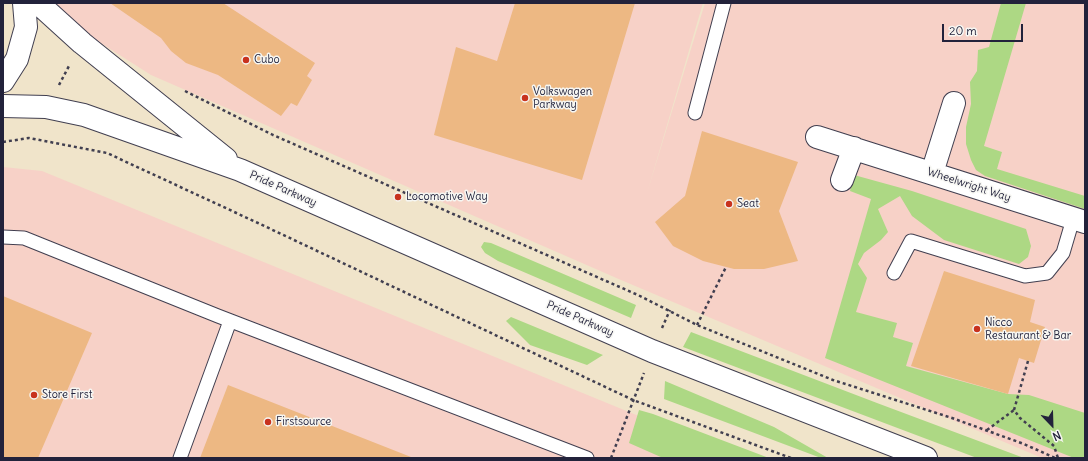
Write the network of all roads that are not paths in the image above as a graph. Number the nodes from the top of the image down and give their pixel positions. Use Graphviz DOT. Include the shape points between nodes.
graph roads {
  1 [pos="24,3"];
  2 [pos="38,3"];
  3 [pos="724,3"];
  4 [pos="3,80"];
  5 [pos="954,103"];
  6 [pos="3,106"];
  7 [pos="695,113"];
  8 [pos="817,137"];
  9 [pos="854,148"];
  10 [pos="240,170"];
  11 [pos="932,173"];
  12 [pos="842,180"];
  13 [pos="1079,220"];
  14 [pos="3,237"];
  15 [pos="894,273"];
  16 [pos="230,321"];
  17 [pos="180,458"];
  18 [pos="587,458"];
  19 [pos="926,458"];
  1 -- 4 [label="main road" via="26,27 17,59"];
  2 -- 10 [label="main road, Pride Parkway" via="82,44"];
  3 -- 7 [label="lane"];
  5 -- 11 [label="main road"];
  6 -- 10 [label="main road, Pride Parkway" via="46,107 103,121"];
  8 -- 9 [label="main road, Wheelwright Way"];
  9 -- 11 [label="main road, Wheelwright Way"];
  9 -- 12 [label="main road"];
  10 -- 19 [label="main road, Pride Parkway" via="652,351"];
  11 -- 13 [label="main road, Wheelwright Way"];
  13 -- 15 [label="lane" via="1063,253 1047,273 1025,276 911,241"];
  14 -- 16 [label="lane" via="24,238"];
  16 -- 17 [label="lane"];
  16 -- 18 [label="lane"];
}
